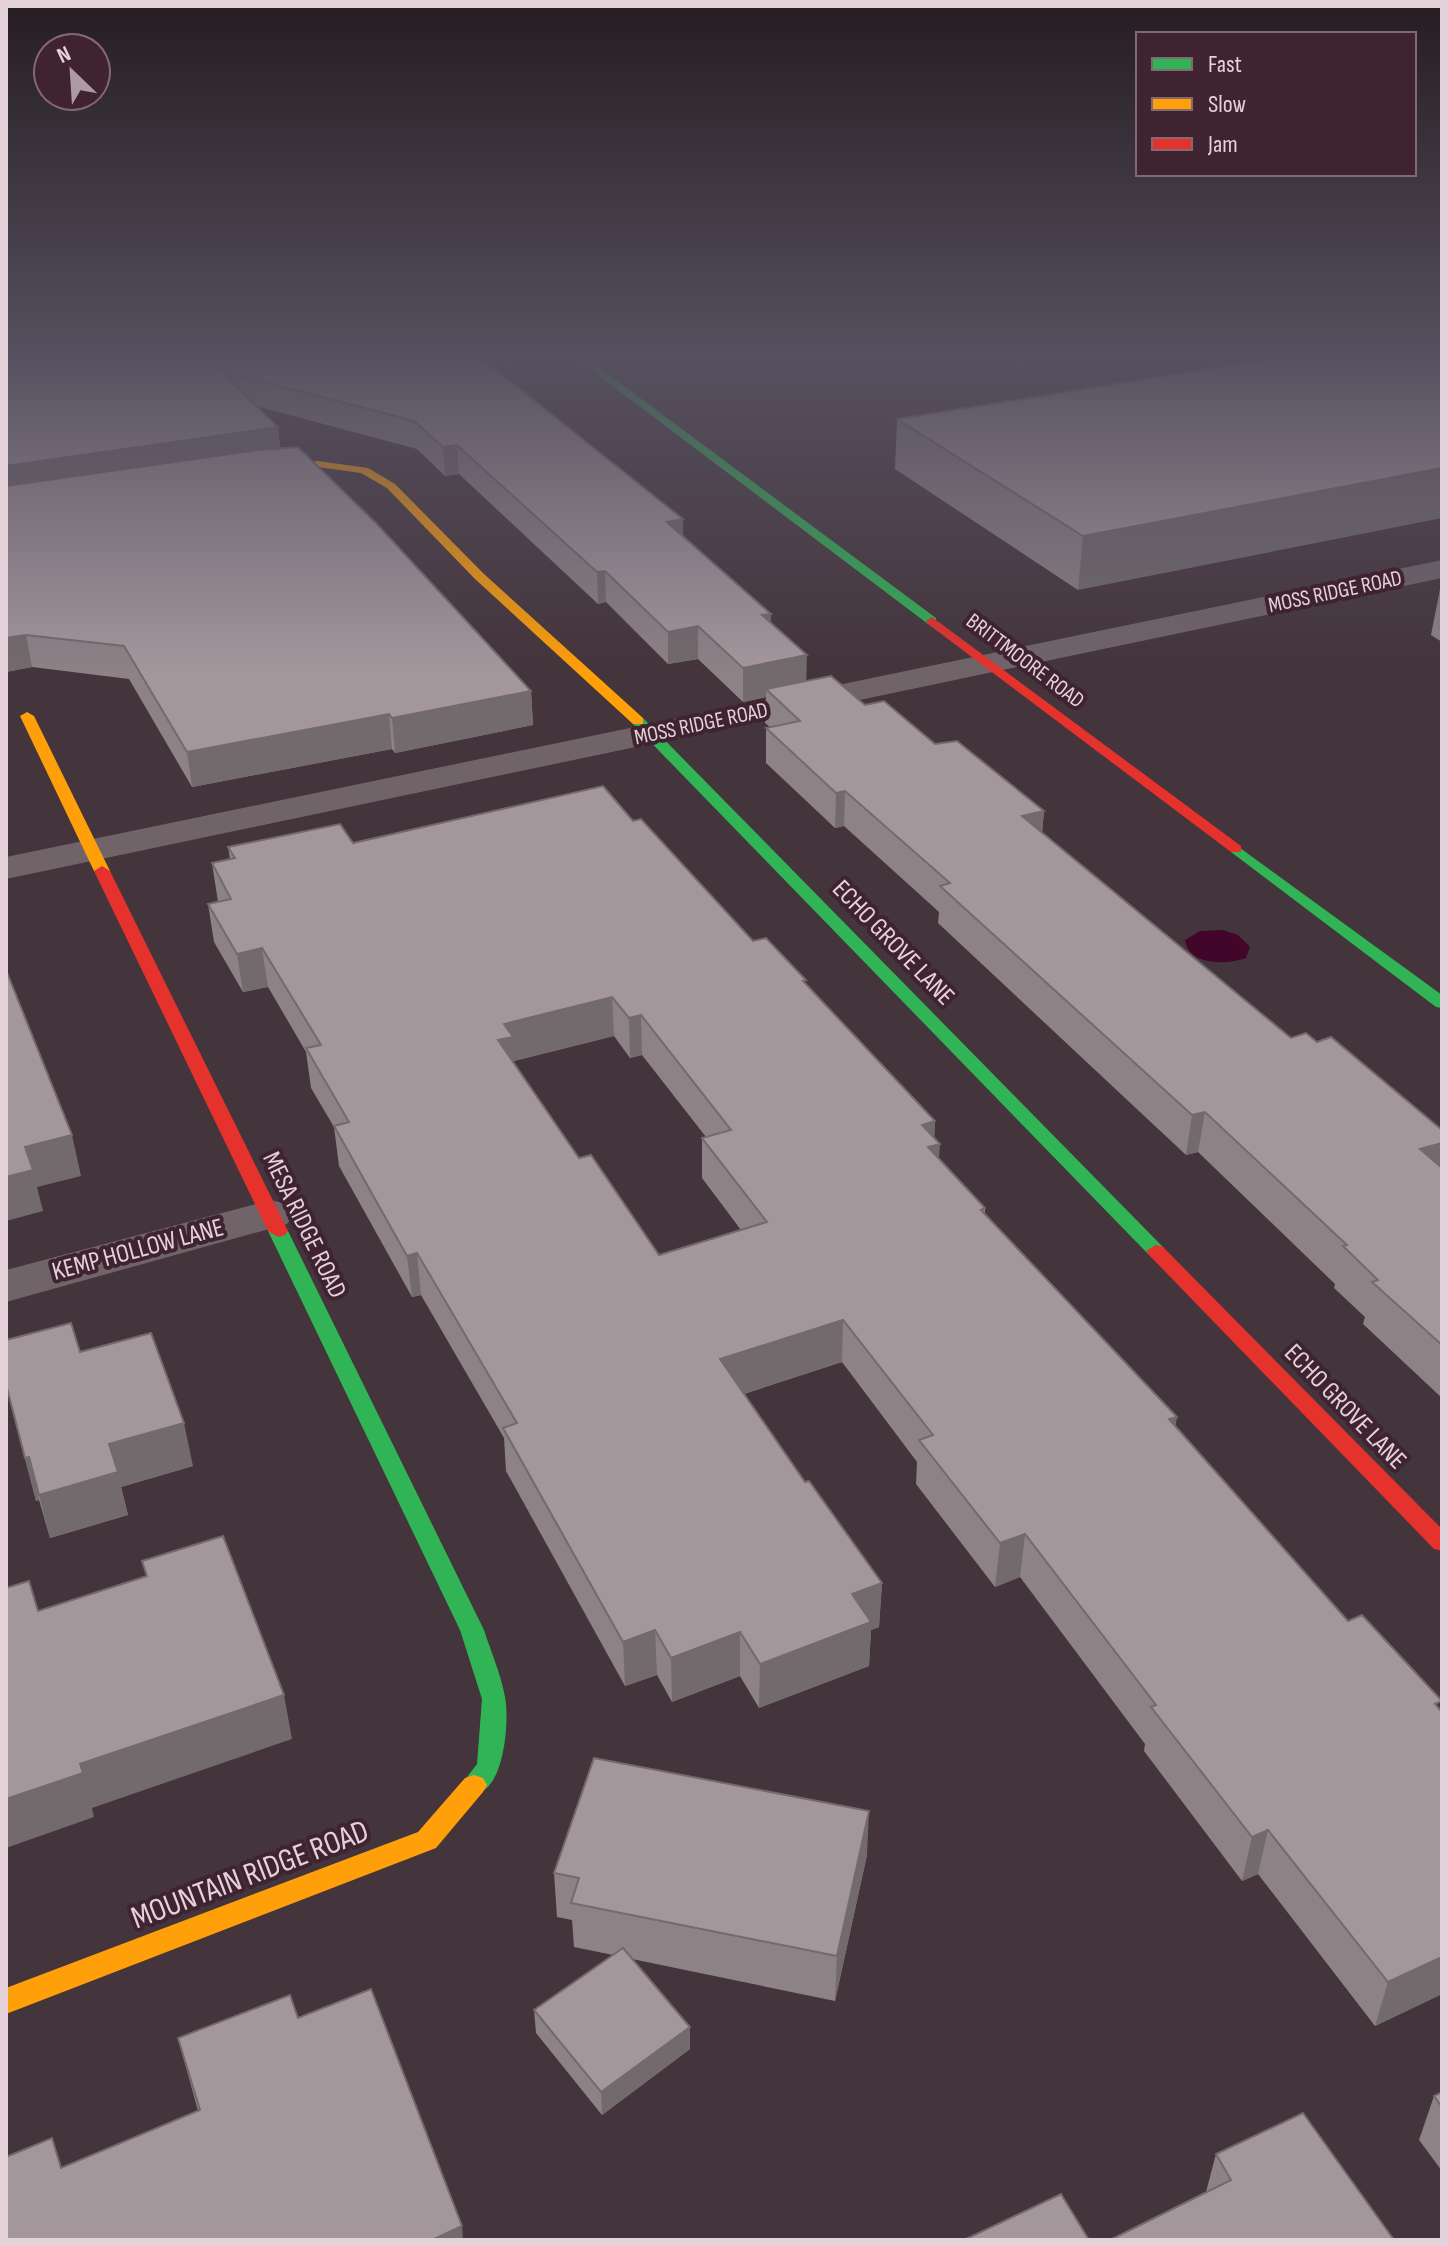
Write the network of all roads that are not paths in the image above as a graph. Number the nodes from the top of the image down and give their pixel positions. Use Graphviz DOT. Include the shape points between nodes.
graph roads {
  1 [pos="719,462"];
  2 [pos="253,469"];
  3 [pos="1442,569"];
  4 [pos="989,664"];
  5 [pos="27,716"];
  6 [pos="652,734"];
  7 [pos="90,850"];
  8 [pos="6,868"];
  9 [pos="1442,1003"];
  10 [pos="271,1214"];
  11 [pos="6,1286"];
  12 [pos="1442,1543"];
  13 [pos="489,1767"];
  14 [pos="6,2001"];
  1 -- 4 [label="street, BRITTMOORE ROAD"];
  2 -- 6 [label="street, ECHO GROVE LANE" via="318,464 364,470 391,486 479,576"];
  3 -- 4 [label="street, MOSS RIDGE ROAD"];
  4 -- 6 [label="street, MOSS RIDGE ROAD"];
  4 -- 9 [label="street, BRITTMOORE ROAD"];
  5 -- 7 [label="street, MESA RIDGE ROAD"];
  6 -- 7 [label="street, MOSS RIDGE ROAD"];
  6 -- 12 [label="street, ECHO GROVE LANE"];
  7 -- 8 [label="street, MOSS RIDGE ROAD"];
  7 -- 10 [label="street, MESA RIDGE ROAD"];
  10 -- 11 [label="street, KEMP HOLLOW LANE"];
  10 -- 13 [label="street, MESA RIDGE ROAD" via="472,1630 494,1699"];
  13 -- 14 [label="street, MOUNTAIN RIDGE ROAD" via="427,1840"];
}
